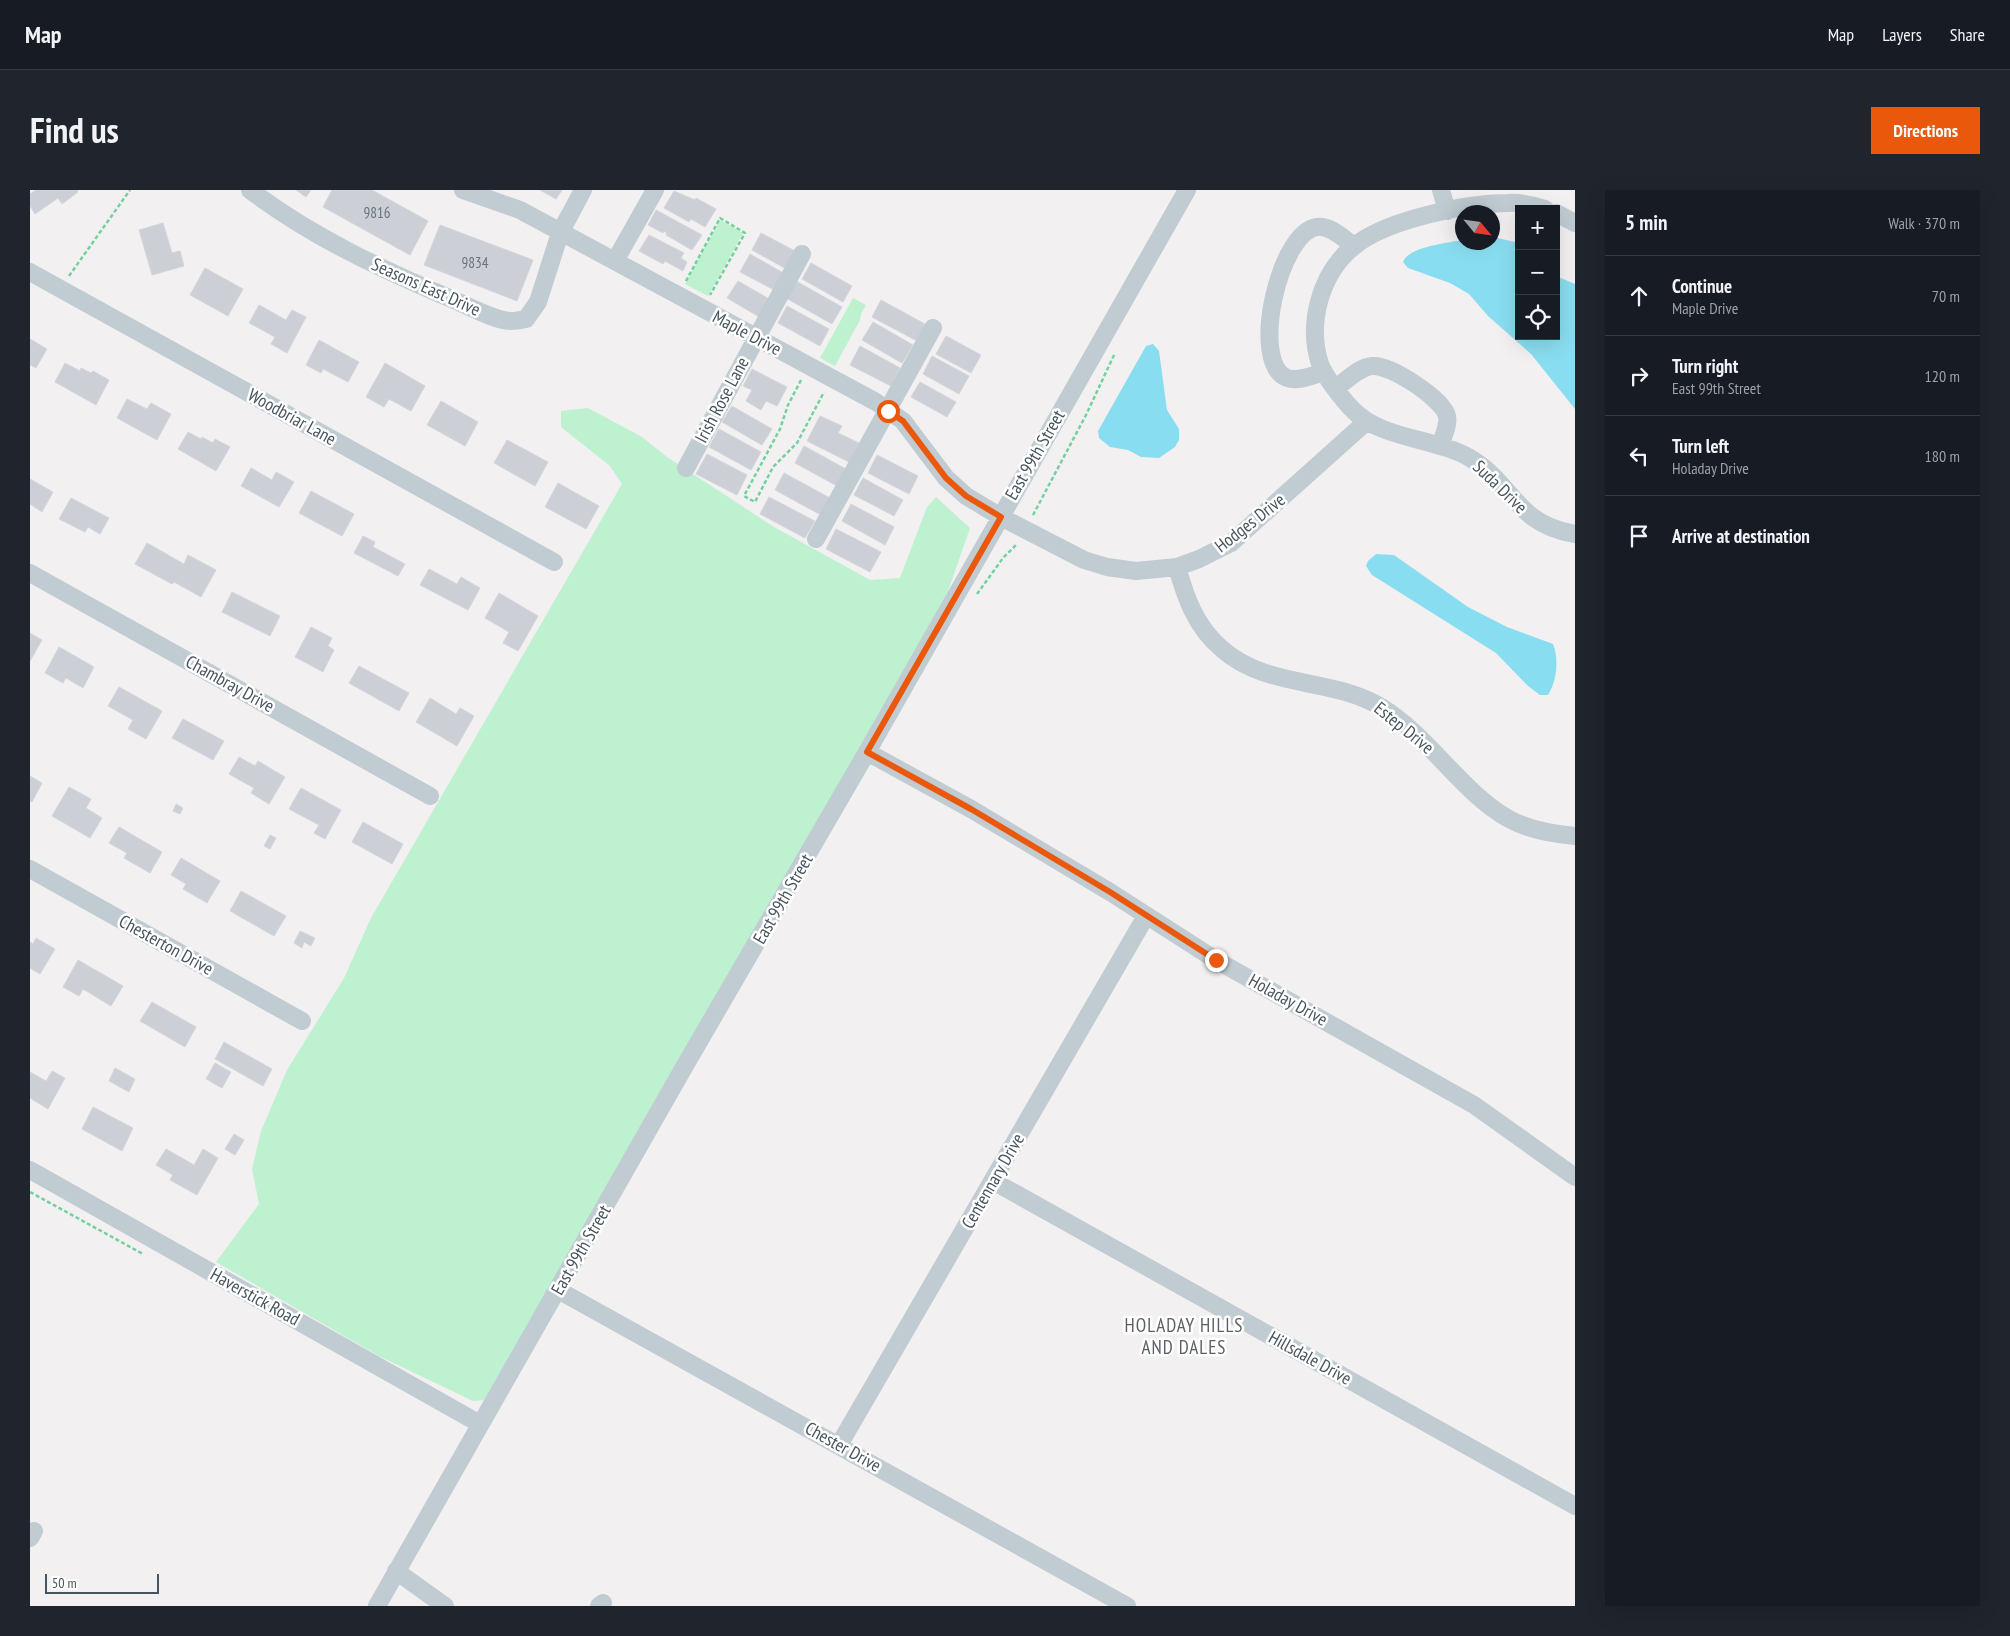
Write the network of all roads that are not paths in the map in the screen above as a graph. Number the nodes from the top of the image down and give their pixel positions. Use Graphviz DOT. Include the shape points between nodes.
graph roads {
  1 [pos="250,190"];
  2 [pos="463,190"];
  3 [pos="583,190"];
  4 [pos="655,190"];
  5 [pos="1187,190"];
  6 [pos="1442,190"];
  7 [pos="1528,205"];
  8 [pos="1447,211"];
  9 [pos="1560,215"];
  10 [pos="1575,223"];
  11 [pos="560,233"];
  12 [pos="1354,246"];
  13 [pos="802,254"];
  14 [pos="615,261"];
  15 [pos="30,272"];
  16 [pos="933,328"];
  17 [pos="756,338"];
  18 [pos="1324,372"];
  19 [pos="1336,388"];
  20 [pos="888,411"];
  21 [pos="1366,422"];
  22 [pos="1440,446"];
  23 [pos="686,468"];
  24 [pos="1001,517"];
  25 [pos="1575,534"];
  26 [pos="816,539"];
  27 [pos="554,562"];
  28 [pos="1177,567"];
  29 [pos="30,573"];
  30 [pos="867,752"];
  31 [pos="430,796"];
  32 [pos="1575,836"];
  33 [pos="30,869"];
  34 [pos="1146,916"];
  35 [pos="302,1020"];
  36 [pos="30,1170"];
  37 [pos="1575,1177"];
  38 [pos="993,1181"];
  39 [pos="558,1290"];
  40 [pos="480,1424"];
  41 [pos="839,1445"];
  42 [pos="1575,1506"];
  43 [pos="396,1571"];
  44 [pos="377,1606"];
  45 [pos="445,1606"];
  46 [pos="1126,1606"];
  1 -- 11 [label="street, Seasons East Drive" via="277,211 350,252 404,279 510,321 526,319 538,302"];
  2 -- 11 [label="street, Maple Drive" via="520,210"];
  3 -- 11 [label="street, Seasons East Drive"];
  4 -- 14 [label="street"];
  5 -- 24 [label="street, East 99th Street"];
  6 -- 8 [label="street"];
  7 -- 8 [label="street" via="1506,203"];
  8 -- 12 [label="street" via="1389,227"];
  9 -- 10 [label="street"];
  11 -- 14 [label="street, Maple Drive"];
  12 -- 18 [label="street" via="1333,270 1319,303 1316,334"];
  12 -- 18 [label="street" via="1327,229 1309,229 1289,254 1272,304 1270,336 1277,369 1292,379"];
  13 -- 17 [label="street, Irish Rose Lane"];
  14 -- 17 [label="street, Maple Drive"];
  15 -- 27 [label="street, Woodbriar Lane"];
  16 -- 20 [label="street"];
  17 -- 20 [label="street, Maple Drive"];
  17 -- 23 [label="street, Irish Rose Lane"];
  18 -- 19 [label="street"];
  19 -- 21 [label="street" via="1351,409"];
  19 -- 22 [label="street" via="1368,367 1383,366 1400,374 1443,407 1447,419"];
  20 -- 24 [label="street, Maple Drive" via="903,421 946,478 966,496"];
  20 -- 26 [label="street"];
  21 -- 22 [label="street, Suda Drive"];
  21 -- 28 [label="street, Hodges Drive" via="1231,543"];
  22 -- 25 [label="street, Suda Drive" via="1464,454 1477,463 1528,515 1556,530"];
  24 -- 28 [label="street, Hodges Drive" via="1095,564 1136,571"];
  24 -- 30 [label="street, East 99th Street"];
  28 -- 32 [label="street, Estep Drive" via="1199,624 1232,657 1254,670 1344,691 1380,706 1503,815 1536,829"];
  29 -- 31 [label="street, Chambray Drive"];
  30 -- 34 [label="street, Holaday Drive" via="971,809"];
  30 -- 39 [label="street, East 99th Street"];
  33 -- 35 [label="street, Chesterton Drive"];
  34 -- 37 [label="street, Holaday Drive" via="1216,960 1474,1104"];
  34 -- 38 [label="street, Centennary Drive"];
  36 -- 40 [label="street, Haverstick Road"];
  38 -- 41 [label="street, Centennary Drive"];
  38 -- 42 [label="street, Hillsdale Drive"];
  39 -- 40 [label="street, East 99th Street"];
  39 -- 41 [label="street, Chester Drive"];
  40 -- 43 [label="street, East 99th Street"];
  41 -- 46 [label="street, Chester Drive"];
  43 -- 44 [label="street, East 99th Street"];
  43 -- 45 [label="street"];
}
